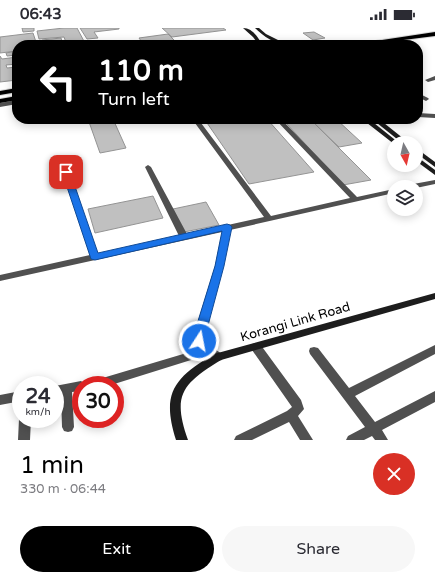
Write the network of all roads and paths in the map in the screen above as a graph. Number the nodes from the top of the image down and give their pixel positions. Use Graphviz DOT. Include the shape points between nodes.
graph roads {
  1 [pos="244,28"];
  2 [pos="257,28"];
  3 [pos="435,34"];
  4 [pos="258,40"];
  5 [pos="276,40"];
  6 [pos="390,40"];
  7 [pos="435,40"];
  8 [pos="423,42"];
  9 [pos="435,78"];
  10 [pos="428,80"];
  11 [pos="12,91"];
  12 [pos="0,93"];
  13 [pos="423,98"];
  14 [pos="12,99"];
  15 [pos="426,99"];
  16 [pos="0,100"];
  17 [pos="12,103"];
  18 [pos="0,105"];
  19 [pos="423,115"];
  20 [pos="435,116"];
  21 [pos="199,124"];
  22 [pos="283,124"];
  23 [pos="371,124"];
  24 [pos="381,124"];
  25 [pos="387,136"];
  26 [pos="397,136"];
  27 [pos="423,156"];
  28 [pos="61,157"];
  29 [pos="423,164"];
  30 [pos="435,165"];
  31 [pos="148,167"];
  32 [pos="435,173"];
  33 [pos="435,182"];
  34 [pos="423,184"];
  35 [pos="387,192"];
  36 [pos="355,199"];
  37 [pos="269,218"];
  38 [pos="227,227"];
  39 [pos="184,237"];
  40 [pos="95,257"];
  41 [pos="0,278"];
  42 [pos="435,296"];
  43 [pos="256,347"];
  44 [pos="435,349"];
  45 [pos="208,351"];
  46 [pos="314,351"];
  47 [pos="218,357"];
  48 [pos="124,377"];
  49 [pos="348,394"];
  50 [pos="435,396"];
  51 [pos="12,398"];
  52 [pos="0,400"];
  53 [pos="64,408"];
  54 [pos="291,415"];
  55 [pos="68,427"];
  56 [pos="25,428"];
  57 [pos="373,429"];
  58 [pos="244,439"];
  59 [pos="24,440"];
  60 [pos="182,440"];
  61 [pos="308,440"];
  62 [pos="352,440"];
  63 [pos="382,440"];
  1 -- 4 [label="main road"];
  2 -- 5 [label="main road"];
  3 -- 6 [label="main road"];
  7 -- 8 [label="main road"];
  9 -- 10 [label="street"];
  11 -- 12 [label="main road"];
  13 -- 15 [label="street"];
  14 -- 16 [label="main road"];
  17 -- 18 [label="street"];
  19 -- 20 [label="street"];
  21 -- 37 [label="street"];
  22 -- 36 [label="street"];
  23 -- 25 [label="main road"];
  24 -- 26 [label="main road"];
  27 -- 30 [label="main road"];
  28 -- 40 [label="street"];
  29 -- 32 [label="main road"];
  31 -- 39 [label="street"];
  33 -- 34 [label="street"];
  35 -- 36 [label="street"];
  36 -- 37 [label="street"];
  37 -- 38 [label="street"];
  38 -- 39 [label="street"];
  38 -- 45 [label="street" via="220,266 200,334 199,341"];
  39 -- 40 [label="street"];
  40 -- 41 [label="street"];
  42 -- 43 [label="main road, Korangi Link Road"];
  43 -- 47 [label="main road, Korangi Link Road"];
  43 -- 54 [label="street" via="297,404 298,409"];
  44 -- 49 [label="street"];
  45 -- 47 [label="street"];
  45 -- 48 [label="street"];
  46 -- 49 [label="street"];
  47 -- 60 [label="main road, Korangi Link Road" via="185,379 174,399 177,428"];
  49 -- 57 [label="street"];
  50 -- 57 [label="street"];
  51 -- 52 [label="street"];
  53 -- 55 [label="street"];
  54 -- 58 [label="street"];
  54 -- 61 [label="street"];
  56 -- 59 [label="street"];
  57 -- 62 [label="street"];
  57 -- 63 [label="street"];
}
